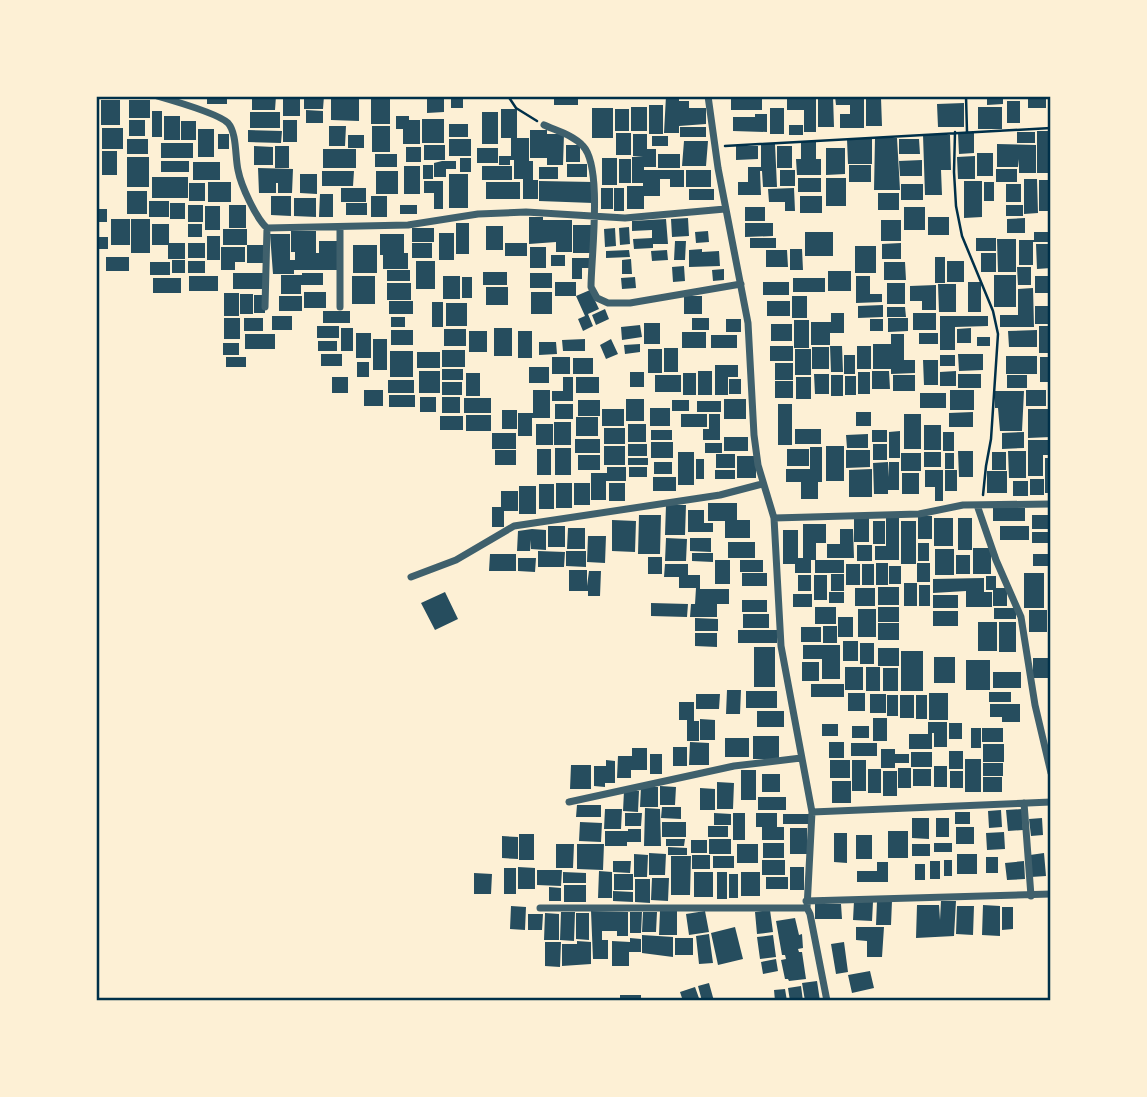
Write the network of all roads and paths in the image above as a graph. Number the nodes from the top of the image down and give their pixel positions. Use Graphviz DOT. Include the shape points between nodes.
graph roads {
  1 [pos="157,96"];
  2 [pos="508,96"];
  3 [pos="708,96"];
  4 [pos="966,96"];
  5 [pos="544,125"];
  6 [pos="1051,128"];
  7 [pos="955,132"];
  8 [pos="967,132"];
  9 [pos="715,146"];
  10 [pos="725,209"];
  11 [pos="594,217"];
  12 [pos="267,228"];
  13 [pos="340,228"];
  14 [pos="741,284"];
  15 [pos="265,307"];
  16 [pos="340,307"];
  17 [pos="758,486"];
  18 [pos="1051,504"];
  19 [pos="980,505"];
  20 [pos="774,518"];
  21 [pos="411,577"];
  22 [pos="801,758"];
  23 [pos="1051,773"];
  24 [pos="569,802"];
  25 [pos="1047,802"];
  26 [pos="1024,803"];
  27 [pos="812,812"];
  28 [pos="1051,894"];
  29 [pos="1031,896"];
  30 [pos="807,897"];
  31 [pos="540,908"];
  32 [pos="827,1001"];
  1 -- 12 [label="street" via="227,121 239,174"];
  2 -- 5 [label="path" via="516,108"];
  3 -- 9 [label="street"];
  4 -- 8 [label="path"];
  5 -- 11 [label="street" via="575,139 588,153"];
  6 -- 8 [label="path"];
  7 -- 8 [label="path"];
  7 -- 9 [label="path"];
  7 -- 19 [label="path" via="962,236 998,334 991,439"];
  9 -- 10 [label="street"];
  10 -- 11 [label="street"];
  10 -- 14 [label="street"];
  11 -- 13 [label="street" via="478,214 408,225"];
  11 -- 14 [label="street" via="591,287 597,298 630,303"];
  12 -- 13 [label="street"];
  12 -- 15 [label="street"];
  13 -- 16 [label="street"];
  14 -- 17 [label="street" via="748,323"];
  17 -- 20 [label="street"];
  17 -- 21 [label="street" via="514,526 456,560"];
  18 -- 19 [label="street"];
  19 -- 20 [label="street" via="919,514"];
  19 -- 23 [label="street" via="996,560 1021,617"];
  20 -- 22 [label="street" via="781,646"];
  22 -- 24 [label="street" via="734,766"];
  22 -- 27 [label="street"];
  25 -- 26 [label="street"];
  26 -- 27 [label="street"];
  26 -- 29 [label="street"];
  27 -- 30 [label="street"];
  28 -- 29 [label="street"];
  29 -- 30 [label="street"];
  30 -- 31 [label="street"];
  30 -- 32 [label="street"];
}
